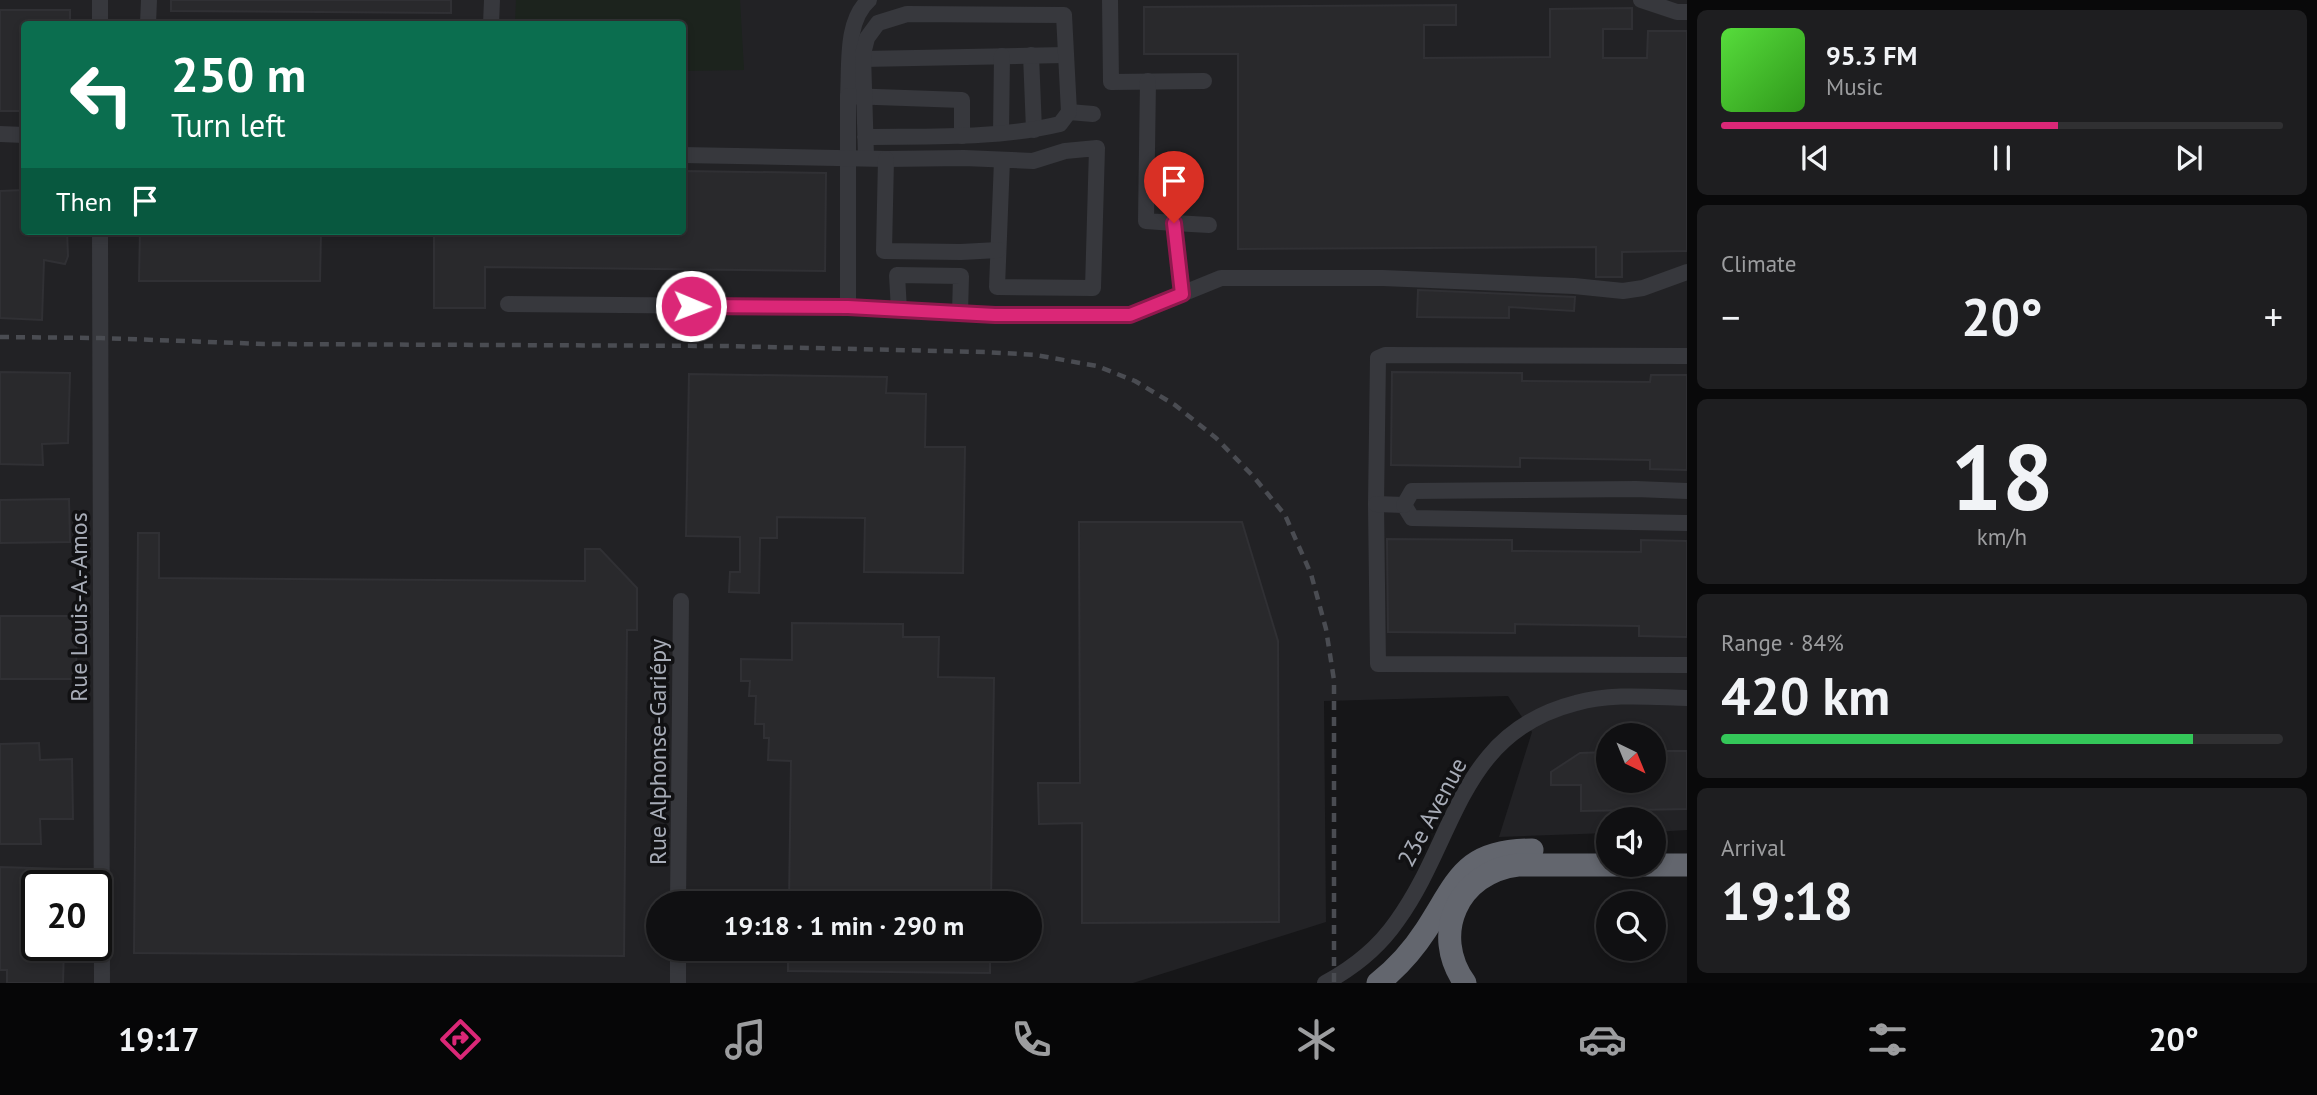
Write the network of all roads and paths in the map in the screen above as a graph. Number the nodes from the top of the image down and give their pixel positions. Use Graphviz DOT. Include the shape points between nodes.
graph roads {
  1 [pos="100,0"];
  2 [pos="149,0"];
  3 [pos="492,0"];
  4 [pos="869,0"];
  5 [pos="1110,0"];
  6 [pos="1641,0"];
  7 [pos="1687,12"];
  8 [pos="100,21"];
  9 [pos="148,21"];
  10 [pos="491,21"];
  11 [pos="859,36"];
  12 [pos="1031,55"];
  13 [pos="1065,55"];
  14 [pos="1002,56"];
  15 [pos="863,59"];
  16 [pos="1148,81"];
  17 [pos="1205,81"];
  18 [pos="848,96"];
  19 [pos="866,96"];
  20 [pos="1069,112"];
  21 [pos="1094,114"];
  22 [pos="1034,130"];
  23 [pos="1000,133"];
  24 [pos="0,134"];
  25 [pos="21,135"];
  26 [pos="962,136"];
  27 [pos="865,137"];
  28 [pos="686,155"];
  29 [pos="858,157"];
  30 [pos="886,159"];
  31 [pos="1002,160"];
  32 [pos="1174,223"];
  33 [pos="1209,225"];
  34 [pos="100,235"];
  35 [pos="998,250"];
  36 [pos="1687,272"];
  37 [pos="1182,294"];
  38 [pos="508,304"];
  39 [pos="848,307"];
  40 [pos="899,310"];
  41 [pos="960,313"];
  42 [pos="1687,356"];
  43 [pos="1687,491"];
  44 [pos="1376,504"];
  45 [pos="1404,505"];
  46 [pos="1687,523"];
  47 [pos="681,601"];
  48 [pos="1687,665"];
  49 [pos="1687,698"];
  50 [pos="1596,849"];
  51 [pos="1666,849"];
  52 [pos="1687,849"];
  53 [pos="1687,865"];
  54 [pos="678,891"];
  55 [pos="678,961"];
  56 [pos="102,983"];
  57 [pos="678,983"];
  58 [pos="1325,983"];
  59 [pos="1378,983"];
  60 [pos="1465,983"];
  1 -- 8 [label="street"];
  2 -- 9 [label="street"];
  3 -- 10 [label="street"];
  4 -- 11 [label="street" via="853,24"];
  5 -- 16 [label="street" via="1111,82"];
  6 -- 7 [label="street"];
  11 -- 13 [label="street" via="878,23 907,14 1064,15"];
  11 -- 15 [label="street"];
  11 -- 18 [label="street"];
  12 -- 13 [label="street"];
  12 -- 14 [label="street"];
  12 -- 22 [label="street"];
  13 -- 20 [label="street"];
  14 -- 15 [label="street"];
  14 -- 23 [label="street"];
  15 -- 19 [label="street"];
  16 -- 17 [label="street"];
  16 -- 32 [label="street" via="1146,221"];
  18 -- 19 [label="street"];
  18 -- 29 [label="street"];
  19 -- 26 [label="street" via="962,100"];
  19 -- 27 [label="street"];
  20 -- 21 [label="street"];
  20 -- 22 [label="street" via="1060,124"];
  22 -- 23 [label="street"];
  23 -- 26 [label="street"];
  24 -- 25 [label="street"];
  26 -- 27 [label="street"];
  27 -- 29 [label="street"];
  28 -- 29 [label="street"];
  29 -- 30 [label="street"];
  29 -- 39 [label="street"];
  30 -- 31 [label="street"];
  30 -- 35 [label="street" via="884,251"];
  31 -- 35 [label="street"];
  31 -- 35 [label="street" via="1033,161 1065,150 1097,148 1093,288 997,288"];
  32 -- 33 [label="street"];
  32 -- 37 [label="street"];
  34 -- 56 [label="street, Rue Louis-A.-Amos"];
  36 -- 37 [label="street" via="1623,291 1383,278 1221,278"];
  37 -- 41 [label="street" via="1130,315"];
  38 -- 39 [label="street"];
  39 -- 40 [label="street"];
  40 -- 41 [label="street"];
  40 -- 41 [label="street" via="897,275 961,276"];
  42 -- 44 [label="street" via="1384,355 1378,358"];
  43 -- 45 [label="street" via="1412,491"];
  44 -- 45 [label="street"];
  44 -- 48 [label="street" via="1378,664"];
  45 -- 46 [label="street" via="1412,518"];
  47 -- 54 [label="street, Rue Alphonse-Gariépy"];
  49 -- 58 [label="street, 23e Avenue" via="1586,700 1541,716 1509,736 1469,782 1397,922 1364,956"];
  50 -- 59 [label="highway" via="1518,850 1482,859 1456,880 1422,937"];
  51 -- 52 [label="highway"];
  53 -- 60 [label="highway" via="1518,866 1492,872 1462,897 1451,925 1452,955"];
  55 -- 57 [label="street"];
}
